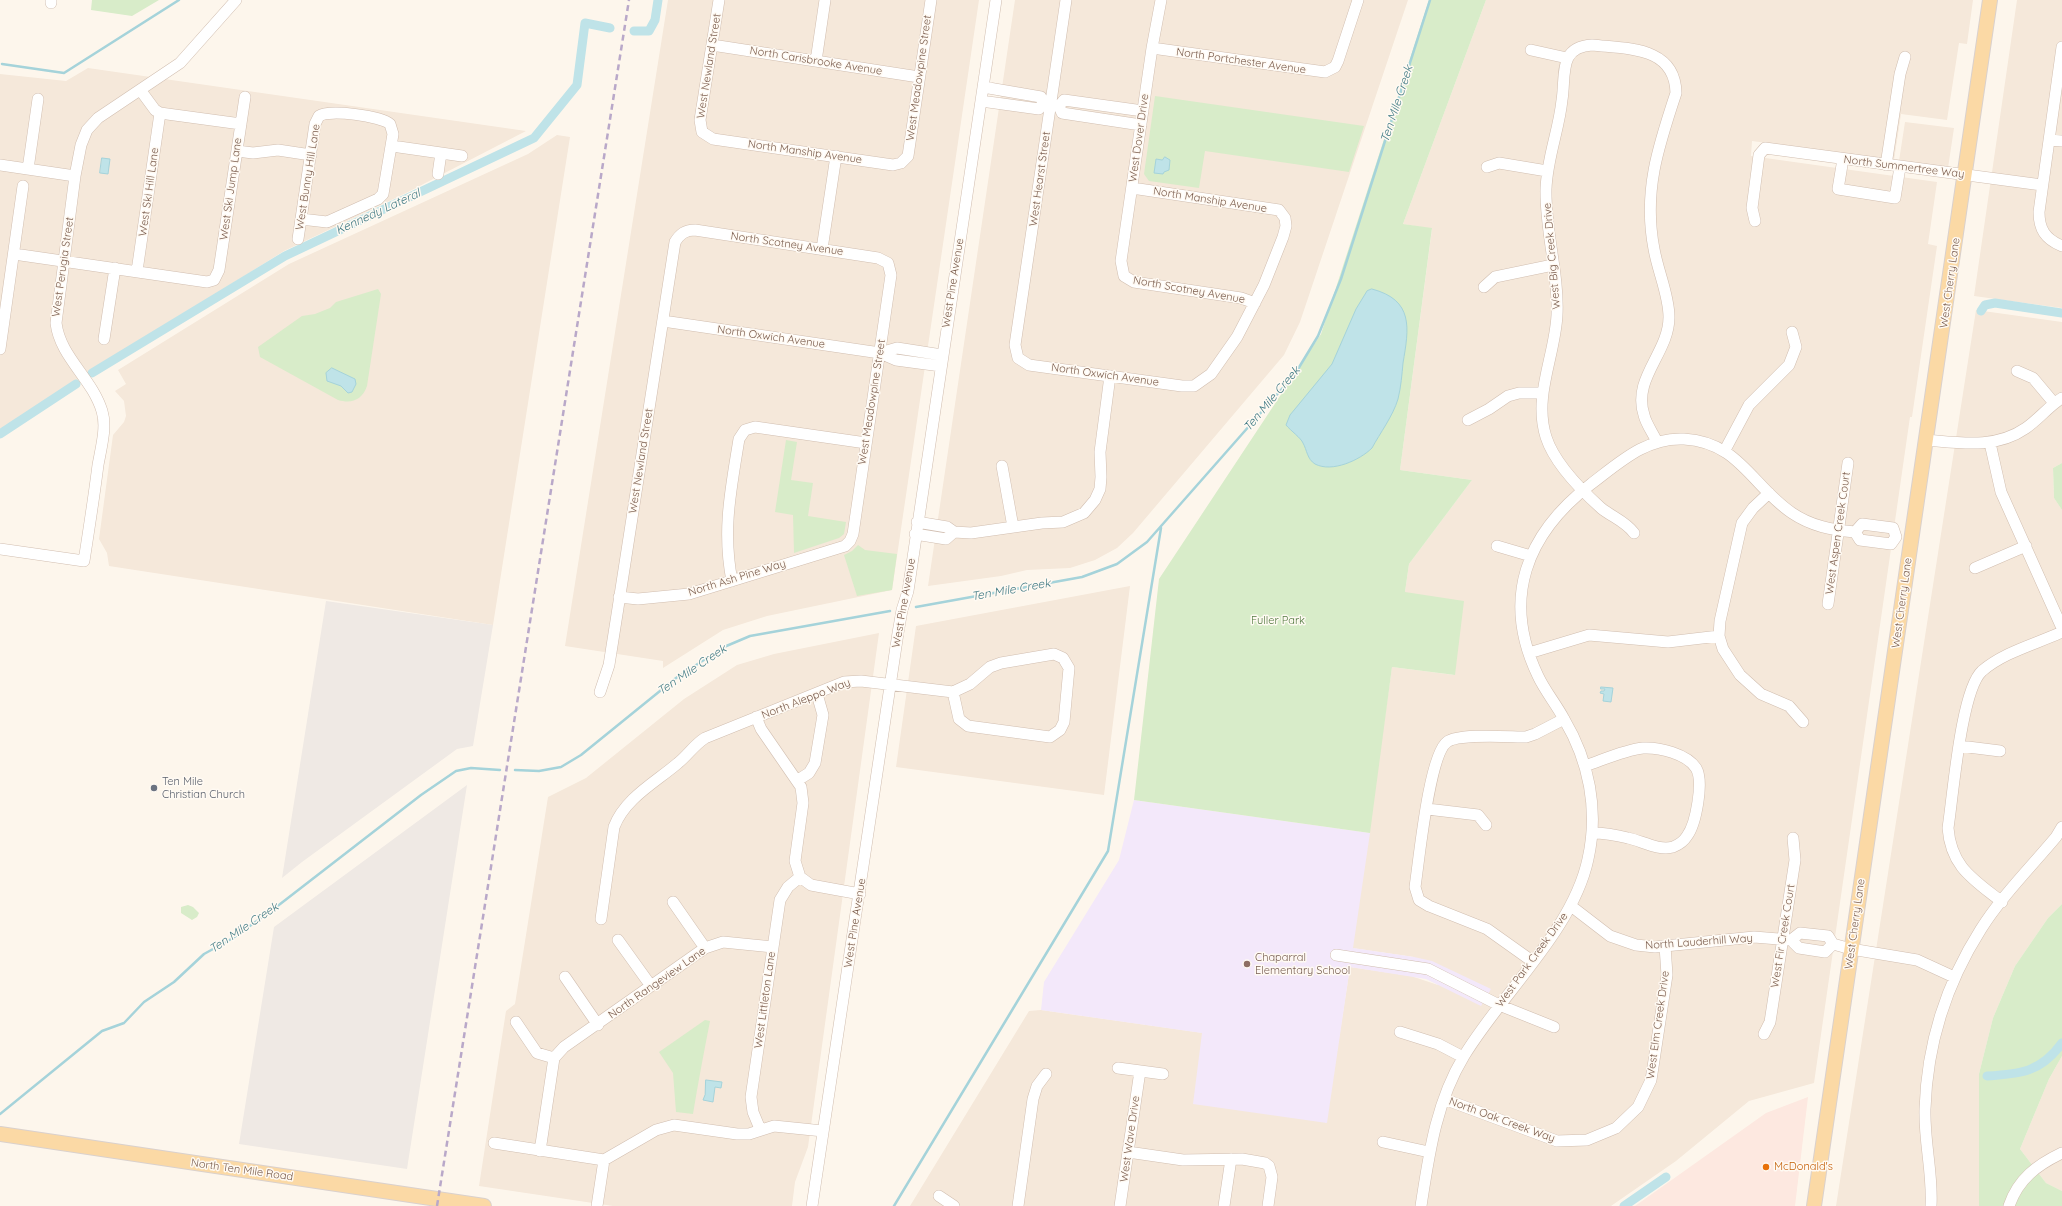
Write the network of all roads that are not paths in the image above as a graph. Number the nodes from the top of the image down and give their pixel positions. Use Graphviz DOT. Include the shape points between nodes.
graph roads {
  1 [pos="236,0"];
  2 [pos="719,0"];
  3 [pos="825,0"];
  4 [pos="931,0"];
  5 [pos="996,0"];
  6 [pos="1066,0"];
  7 [pos="1161,0"];
  8 [pos="1358,0"];
  9 [pos="1990,0"];
  10 [pos="712,45"];
  11 [pos="2062,47"];
  12 [pos="1152,48"];
  13 [pos="1531,50"];
  14 [pos="1905,57"];
  15 [pos="1567,58"];
  16 [pos="816,61"];
  17 [pos="920,77"];
  18 [pos="983,88"];
  19 [pos="141,91"];
  20 [pos="245,97"];
  21 [pos="38,100"];
  22 [pos="981,101"];
  23 [pos="1051,105"];
  24 [pos="1143,111"];
  25 [pos="160,113"];
  26 [pos="241,124"];
  27 [pos="1141,125"];
  28 [pos="702,132"];
  29 [pos="2049,140"];
  30 [pos="2062,141"];
  31 [pos="392,146"];
  32 [pos="237,150"];
  33 [pos="441,153"];
  34 [pos="311,155"];
  35 [pos="462,156"];
  36 [pos="836,156"];
  37 [pos="908,156"];
  38 [pos="1843,159"];
  39 [pos="0,165"];
  40 [pos="1886,165"];
  41 [pos="1486,167"];
  42 [pos="1900,167"];
  43 [pos="28,169"];
  44 [pos="1547,171"];
  45 [pos="438,174"];
  46 [pos="1966,175"];
  47 [pos="74,176"];
  48 [pos="2042,185"];
  49 [pos="23,186"];
  50 [pos="1132,188"];
  51 [pos="301,219"];
  52 [pos="1755,221"];
  53 [pos="684,232"];
  54 [pos="298,239"];
  55 [pos="2062,246"];
  56 [pos="822,249"];
  57 [pos="14,254"];
  58 [pos="64,261"];
  59 [pos="888,263"];
  60 [pos="1552,265"];
  61 [pos="115,268"];
  62 [pos="137,271"];
  63 [pos="1124,276"];
  64 [pos="1484,287"];
  65 [pos="1255,303"];
  66 [pos="663,321"];
  67 [pos="1792,332"];
  68 [pos="104,339"];
  69 [pos="0,350"];
  70 [pos="880,353"];
  71 [pos="942,355"];
  72 [pos="1018,358"];
  73 [pos="941,366"];
  74 [pos="2017,371"];
  75 [pos="1110,376"];
  76 [pos="1542,393"];
  77 [pos="2058,400"];
  78 [pos="1468,420"];
  79 [pos="1927,440"];
  80 [pos="1658,442"];
  81 [pos="866,443"];
  82 [pos="1990,443"];
  83 [pos="1725,450"];
  84 [pos="1848,463"];
  85 [pos="1002,466"];
  86 [pos="1584,490"];
  87 [pos="1770,493"];
  88 [pos="917,522"];
  89 [pos="1013,526"];
  90 [pos="1839,530"];
  91 [pos="954,532"];
  92 [pos="1855,532"];
  93 [pos="1634,533"];
  94 [pos="915,534"];
  95 [pos="1896,537"];
  96 [pos="1912,539"];
  97 [pos="850,541"];
  98 [pos="1496,546"];
  99 [pos="2026,546"];
  100 [pos="0,549"];
  101 [pos="1531,556"];
  102 [pos="1975,568"];
  103 [pos="732,580"];
  104 [pos="619,597"];
  105 [pos="1828,604"];
  106 [pos="2062,628"];
  107 [pos="2062,632"];
  108 [pos="1719,636"];
  109 [pos="1529,653"];
  110 [pos="890,685"];
  111 [pos="600,692"];
  112 [pos="953,692"];
  113 [pos="817,694"];
  114 [pos="756,718"];
  115 [pos="1564,719"];
  116 [pos="1803,722"];
  117 [pos="1960,746"];
  118 [pos="2000,751"];
  119 [pos="1585,766"];
  120 [pos="798,780"];
  121 [pos="1427,809"];
  122 [pos="1486,826"];
  123 [pos="2062,827"];
  124 [pos="1592,833"];
  125 [pos="1792,838"];
  126 [pos="800,878"];
  127 [pos="860,894"];
  128 [pos="673,902"];
  129 [pos="2002,902"];
  130 [pos="1571,906"];
  131 [pos="601,919"];
  132 [pos="618,940"];
  133 [pos="1787,940"];
  134 [pos="1833,944"];
  135 [pos="1665,946"];
  136 [pos="773,947"];
  137 [pos="705,948"];
  138 [pos="1852,950"];
  139 [pos="1336,956"];
  140 [pos="1532,961"];
  141 [pos="565,977"];
  142 [pos="1954,977"];
  143 [pos="651,986"];
  144 [pos="1499,1005"];
  145 [pos="516,1022"];
  146 [pos="598,1025"];
  147 [pos="1554,1027"];
  148 [pos="1400,1032"];
  149 [pos="1764,1034"];
  150 [pos="1463,1057"];
  151 [pos="554,1058"];
  152 [pos="1118,1068"];
  153 [pos="1140,1071"];
  154 [pos="1046,1074"];
  155 [pos="1163,1074"];
  156 [pos="1444,1099"];
  157 [pos="760,1129"];
  158 [pos="823,1131"];
  159 [pos="1607,1133"];
  160 [pos="0,1134"];
  161 [pos="1383,1142"];
  162 [pos="494,1143"];
  163 [pos="540,1151"];
  164 [pos="1128,1152"];
  165 [pos="1429,1152"];
  166 [pos="2062,1153"];
  167 [pos="1231,1159"];
  168 [pos="604,1160"];
  169 [pos="939,1196"];
  170 [pos="484,1206"];
  171 [pos="597,1206"];
  172 [pos="812,1206"];
  173 [pos="954,1206"];
  174 [pos="1018,1206"];
  175 [pos="1120,1206"];
  176 [pos="1224,1206"];
  177 [pos="1268,1206"];
  178 [pos="1421,1206"];
  179 [pos="1814,1206"];
  180 [pos="1931,1206"];
  181 [pos="2009,1206"];
  1 -- 19 [label="street" via="180,63"];
  2 -- 10 [label="street, West Newland Street"];
  3 -- 16 [label="street"];
  4 -- 17 [label="street, West Meadowpine Street"];
  5 -- 18 [label="street, West Pine Avenue"];
  6 -- 23 [label="street, West Hearst Street"];
  7 -- 12 [label="street, West Dover Drive"];
  8 -- 12 [label="street, North Portchester Avenue" via="1338,62 1330,70 1316,72"];
  9 -- 46 [label="main road, West Cherry Lane"];
  10 -- 16 [label="street, North Carisbrooke Avenue"];
  10 -- 28 [label="street, West Newland Street" via="700,120"];
  11 -- 29 [label="street"];
  12 -- 24 [label="street, West Dover Drive"];
  13 -- 15 [label="street"];
  14 -- 40 [label="street"];
  15 -- 44 [label="street, West Big Creek Drive" via="1562,100"];
  15 -- 80 [label="street" via="1582,45 1644,52 1661,59 1673,74 1676,92 1654,165 1650,204 1654,250 1668,306 1668,325 1663,344 1644,383 1641,398 1644,416"];
  16 -- 17 [label="street, North Carisbrooke Avenue"];
  17 -- 37 [label="street, West Meadowpine Street"];
  18 -- 22 [label="street, West Pine Avenue"];
  18 -- 23 [label="street" via="1041,97"];
  19 -- 25 [label="street"];
  19 -- 47 [label="street, West Perugia Street" via="98,118 87,130"];
  20 -- 26 [label="street, West Ski Jump Lane"];
  21 -- 43 [label="street"];
  22 -- 23 [label="street" via="1038,109"];
  22 -- 71 [label="street, West Pine Avenue"];
  23 -- 24 [label="street" via="1064,100"];
  23 -- 27 [label="street" via="1062,112"];
  23 -- 72 [label="street, West Hearst Street" via="1015,345"];
  24 -- 27 [label="street, West Dover Drive"];
  25 -- 26 [label="street"];
  25 -- 62 [label="street, West Ski Hill Lane"];
  26 -- 32 [label="street, West Ski Jump Lane"];
  27 -- 50 [label="street, West Dover Drive"];
  28 -- 36 [label="street, North Manship Avenue" via="713,139"];
  29 -- 30 [label="street"];
  29 -- 48 [label="street"];
  31 -- 33 [label="street"];
  31 -- 34 [label="street, West Bunny Hill Lane" via="393,134 390,124 381,119 329,112 319,116 315,124"];
  31 -- 51 [label="street" via="383,194 378,199 332,220 322,222"];
  32 -- 34 [label="street" via="252,153 278,150"];
  32 -- 62 [label="street, West Ski Jump Lane" via="219,270 214,280 207,282"];
  33 -- 35 [label="street"];
  33 -- 45 [label="street"];
  34 -- 51 [label="street, West Bunny Hill Lane"];
  36 -- 37 [label="street, North Manship Avenue" via="893,165 901,163"];
  36 -- 56 [label="street"];
  38 -- 40 [label="street, North Summertree Way"];
  38 -- 42 [label="street" via="1838,190 1895,198"];
  38 -- 52 [label="street, North Summertree Way" via="1765,148 1760,155 1752,208"];
  39 -- 43 [label="street"];
  40 -- 42 [label="street, North Summertree Way"];
  41 -- 44 [label="street" via="1498,163"];
  42 -- 46 [label="street, North Summertree Way"];
  43 -- 47 [label="street"];
  44 -- 60 [label="street, West Big Creek Drive" via="1547,217"];
  46 -- 48 [label="street, North Summertree Way"];
  46 -- 79 [label="main road, West Cherry Lane"];
  47 -- 58 [label="street, West Perugia Street"];
  48 -- 55 [label="street" via="2039,222 2048,239"];
  49 -- 57 [label="street"];
  50 -- 63 [label="street, West Dover Drive" via="1121,261"];
  50 -- 65 [label="street, North Manship Avenue" via="1279,210 1285,218 1286,226"];
  51 -- 54 [label="street, West Bunny Hill Lane"];
  53 -- 56 [label="street, North Scotney Avenue" via="695,230"];
  53 -- 66 [label="street, West Newland Street" via="675,242"];
  56 -- 59 [label="street, North Scotney Avenue" via="878,258"];
  57 -- 58 [label="street"];
  57 -- 69 [label="street"];
  58 -- 61 [label="street"];
  58 -- 100 [label="street, West Perugia Street" via="56,323 57,334 94,394 102,412 102,438 84,561"];
  59 -- 70 [label="street, West Meadowpine Street" via="891,275"];
  60 -- 64 [label="street" via="1495,277"];
  60 -- 76 [label="street, West Big Creek Drive" via="1557,304 1556,323"];
  61 -- 62 [label="street"];
  61 -- 68 [label="street"];
  63 -- 65 [label="street, North Scotney Avenue" via="1134,282 1241,298"];
  65 -- 75 [label="street, North Oxwich Avenue" via="1237,337 1211,374 1194,386"];
  66 -- 70 [label="street, North Oxwich Avenue"];
  66 -- 104 [label="street, West Newland Street"];
  67 -- 83 [label="street" via="1796,347 1789,365 1749,405"];
  70 -- 71 [label="street, North Oxwich Avenue" via="897,348"];
  70 -- 73 [label="street, North Oxwich Avenue" via="896,360"];
  70 -- 81 [label="street, West Meadowpine Street"];
  71 -- 73 [label="street, West Pine Avenue"];
  72 -- 75 [label="street, North Oxwich Avenue" via="1029,365"];
  73 -- 88 [label="street, West Pine Avenue"];
  74 -- 77 [label="street" via="2033,378"];
  75 -- 89 [label="street" via="1100,452 1102,477 1095,500 1084,513 1063,522"];
  76 -- 78 [label="street" via="1519,393 1508,396"];
  76 -- 86 [label="street, West Big Creek Drive" via="1542,419 1550,446 1560,463"];
  77 -- 82 [label="street" via="2026,428"];
  79 -- 82 [label="street"];
  79 -- 96 [label="main road, West Cherry Lane"];
  80 -- 83 [label="street, West Park Creek Drive" via="1686,439"];
  80 -- 86 [label="street, West Park Creek Drive" via="1631,453"];
  81 -- 97 [label="street, West Meadowpine Street"];
  81 -- 103 [label="street" via="756,428 745,430 739,439 727,515 728,562"];
  82 -- 99 [label="street" via="2001,492"];
  83 -- 87 [label="street, West Park Creek Drive" via="1746,467"];
  84 -- 90 [label="street, West Aspen Creek Court"];
  85 -- 89 [label="street"];
  86 -- 93 [label="street, West Big Creek Drive" via="1601,508"];
  86 -- 101 [label="street, West Park Creek Drive" via="1555,516"];
  87 -- 90 [label="street, West Park Creek Drive" via="1786,509 1802,519"];
  87 -- 108 [label="street" via="1753,508 1742,523 1720,620"];
  88 -- 91 [label="street" via="947,527"];
  88 -- 94 [label="street, West Pine Avenue"];
  89 -- 91 [label="street" via="971,533"];
  90 -- 92 [label="street, West Park Creek Drive"];
  90 -- 105 [label="street, West Aspen Creek Court"];
  91 -- 94 [label="street" via="946,539"];
  92 -- 95 [label="street, West Park Creek Drive" via="1860,540 1891,544"];
  92 -- 95 [label="street, West Park Creek Drive" via="1862,524 1893,528"];
  94 -- 110 [label="street, West Pine Avenue" via="908,591 902,610"];
  95 -- 96 [label="street, West Park Creek Drive"];
  96 -- 138 [label="main road, West Cherry Lane"];
  97 -- 103 [label="street, North Ash Pine Way" via="845,546"];
  98 -- 101 [label="street"];
  99 -- 102 [label="street"];
  99 -- 106 [label="street"];
  101 -- 109 [label="street, West Park Creek Drive" via="1525,576 1521,609 1522,629"];
  103 -- 104 [label="street, North Ash Pine Way" via="689,594 638,599"];
  104 -- 111 [label="street, West Newland Street" via="609,665"];
  107 -- 117 [label="street" via="1999,660 1982,672 1974,683 1966,703"];
  108 -- 109 [label="street" via="1668,642 1589,636"];
  108 -- 116 [label="street" via="1728,658 1747,682 1770,699 1789,706"];
  109 -- 115 [label="street, West Park Creek Drive" via="1537,676"];
  110 -- 112 [label="street, North Aleppo Way"];
  110 -- 113 [label="street, North Aleppo Way" via="844,682"];
  110 -- 127 [label="street, West Pine Avenue"];
  112 -- 112 [label="street" via="970,684 990,667 1001,663 1054,654 1062,658 1069,668 1064,722 1056,734 1044,737 968,726 959,719"];
  113 -- 114 [label="street, North Aleppo Way"];
  113 -- 120 [label="street" via="823,715 815,763 809,773"];
  114 -- 120 [label="street" via="761,729"];
  114 -- 131 [label="street, North Aleppo Way" via="705,738 694,745 680,762 619,814 614,826"];
  115 -- 119 [label="street, West Park Creek Drive"];
  115 -- 121 [label="street" via="1526,737 1458,738 1446,742 1434,766"];
  117 -- 118 [label="street"];
  117 -- 129 [label="street" via="1948,828 1949,841 1953,854 1967,874"];
  119 -- 124 [label="street, West Park Creek Drive" via="1591,795"];
  119 -- 124 [label="street" via="1642,748 1661,750 1690,761 1700,777 1700,787 1688,835 1682,842 1664,848 1628,838"];
  120 -- 126 [label="street" via="804,803 795,861"];
  121 -- 122 [label="street" via="1478,815"];
  121 -- 140 [label="street" via="1415,887 1419,900 1487,929"];
  123 -- 129 [label="street"];
  124 -- 130 [label="street, West Park Creek Drive" via="1585,871"];
  125 -- 133 [label="street, West Fir Creek Court" via="1795,860"];
  126 -- 127 [label="street" via="811,885"];
  126 -- 136 [label="street, West Littleton Lane" via="788,887 780,900"];
  127 -- 158 [label="street, West Pine Avenue"];
  128 -- 137 [label="street"];
  129 -- 142 [label="street" via="1981,928"];
  130 -- 135 [label="street, North Lauderhill Way" via="1618,940 1636,945"];
  130 -- 140 [label="street, West Park Creek Drive"];
  132 -- 143 [label="street"];
  133 -- 134 [label="street, North Lauderhill Way" via="1799,948 1825,952"];
  133 -- 134 [label="street, North Lauderhill Way" via="1800,933 1828,936"];
  133 -- 135 [label="street, North Lauderhill Way" via="1736,938"];
  133 -- 149 [label="street, West Fir Creek Court" via="1770,1022"];
  134 -- 138 [label="street, North Lauderhill Way"];
  135 -- 159 [label="street, West Elm Creek Drive" via="1667,975 1651,1080 1638,1107 1624,1122"];
  136 -- 137 [label="street, North Rangeview Lane" via="723,942"];
  136 -- 157 [label="street, West Littleton Lane" via="751,1097 753,1112"];
  137 -- 143 [label="street, North Rangeview Lane"];
  138 -- 142 [label="street, North Lauderhill Way" via="1917,960"];
  138 -- 179 [label="main road, West Cherry Lane"];
  139 -- 144 [label="street" via="1428,969"];
  140 -- 144 [label="street, West Park Creek Drive"];
  141 -- 146 [label="street"];
  142 -- 180 [label="street" via="1942,1010 1929,1065 1925,1110"];
  143 -- 146 [label="street, North Rangeview Lane"];
  144 -- 147 [label="street"];
  144 -- 150 [label="street, West Park Creek Drive"];
  145 -- 151 [label="street" via="537,1053"];
  146 -- 151 [label="street, North Rangeview Lane"];
  148 -- 150 [label="street" via="1438,1044"];
  150 -- 156 [label="street, West Park Creek Drive"];
  151 -- 163 [label="street"];
  152 -- 153 [label="street"];
  153 -- 155 [label="street"];
  153 -- 164 [label="street, West Wave Drive"];
  154 -- 174 [label="street" via="1036,1086 1033,1099"];
  156 -- 159 [label="street, North Oak Creek Way" via="1557,1141 1587,1140"];
  156 -- 165 [label="street, West Park Creek Drive"];
  157 -- 158 [label="street" via="779,1126"];
  157 -- 168 [label="street" via="749,1134 737,1134 674,1125 656,1130"];
  158 -- 172 [label="street, West Pine Avenue"];
  160 -- 170 [label="main road, North Ten Mile Road"];
  161 -- 165 [label="street"];
  162 -- 163 [label="street"];
  163 -- 168 [label="street"];
  164 -- 167 [label="street" via="1183,1160"];
  164 -- 175 [label="street, West Wave Drive"];
  165 -- 178 [label="street, West Park Creek Drive"];
  166 -- 181 [label="street" via="2029,1173 2017,1188"];
  167 -- 176 [label="street"];
  167 -- 177 [label="street" via="1260,1161 1269,1166 1272,1177"];
  168 -- 171 [label="street"];
  169 -- 173 [label="street"];
}
